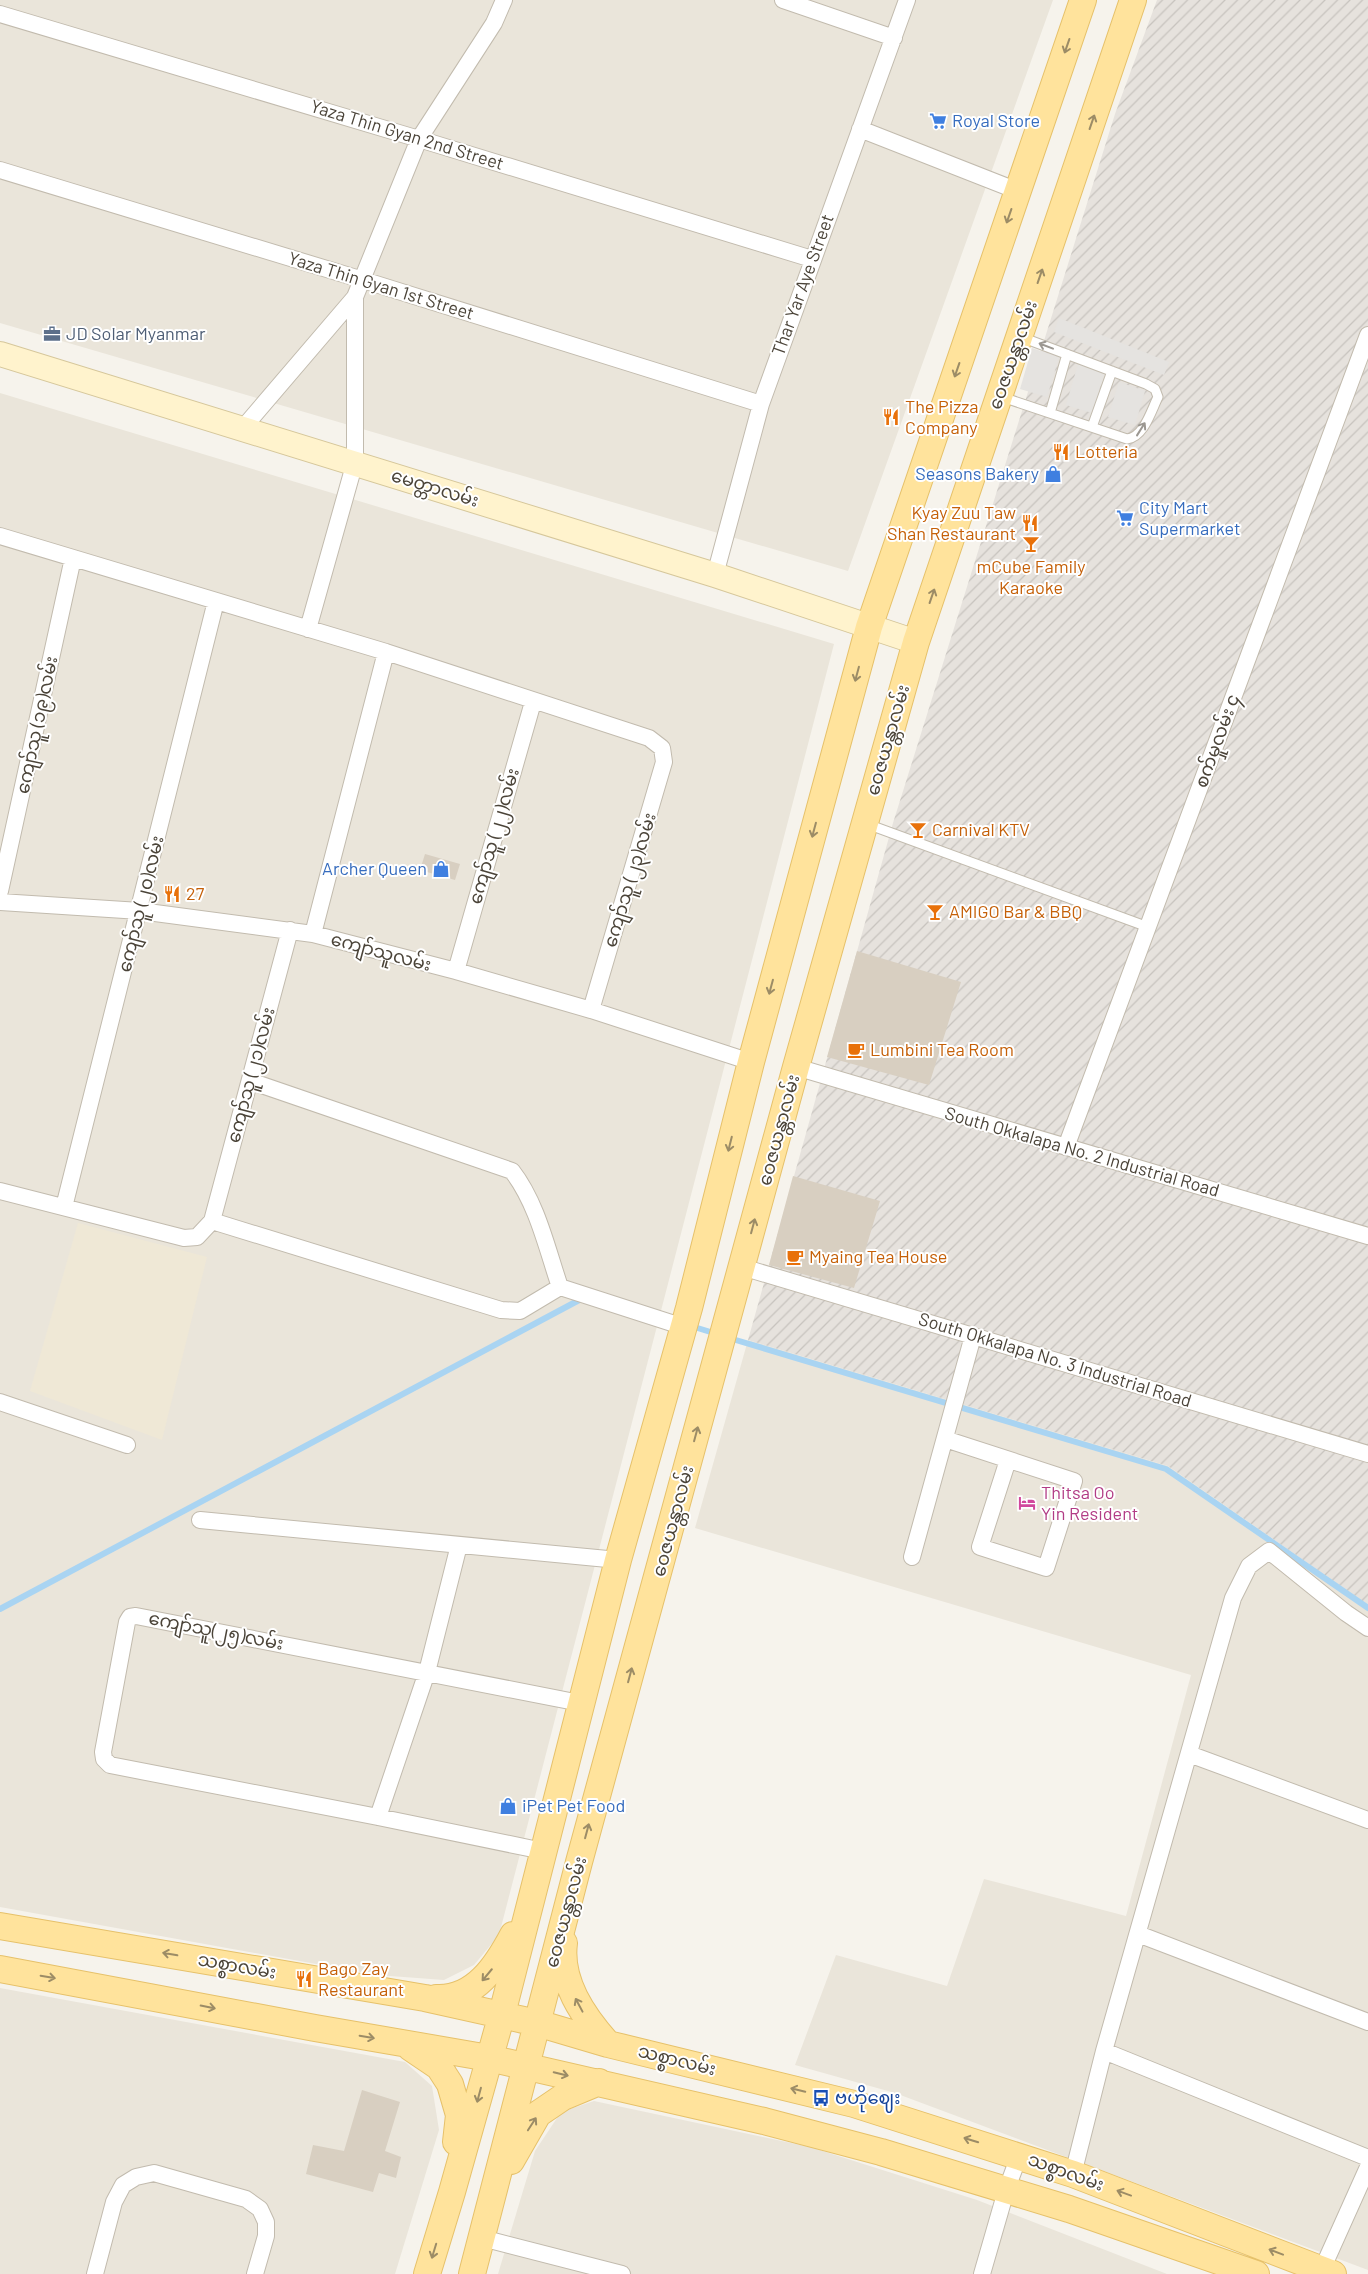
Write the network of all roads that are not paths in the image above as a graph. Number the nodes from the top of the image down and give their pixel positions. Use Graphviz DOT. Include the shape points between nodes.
graph roads {
  1 [pos="504,0"];
  2 [pos="783,0"];
  3 [pos="907,0"];
  4 [pos="1083,0"];
  5 [pos="1133,0"];
  6 [pos="0,14"];
  7 [pos="894,38"];
  8 [pos="860,130"];
  9 [pos="419,139"];
  10 [pos="0,170"];
  11 [pos="1018,191"];
  12 [pos="812,259"];
  13 [pos="363,280"];
  14 [pos="355,297"];
  15 [pos="1368,335"];
  16 [pos="1020,336"];
  17 [pos="0,354"];
  18 [pos="1067,354"];
  19 [pos="1112,371"];
  20 [pos="999,396"];
  21 [pos="761,404"];
  22 [pos="1050,413"];
  23 [pos="243,428"];
  24 [pos="1092,428"];
  25 [pos="355,462"];
  26 [pos="0,536"];
  27 [pos="73,558"];
  28 [pos="715,575"];
  29 [pos="216,601"];
  30 [pos="869,626"];
  31 [pos="308,629"];
  32 [pos="916,642"];
  33 [pos="386,652"];
  34 [pos="532,702"];
  35 [pos="864,824"];
  36 [pos="0,892"];
  37 [pos="0,902"];
  38 [pos="140,911"];
  39 [pos="1148,927"];
  40 [pos="290,930"];
  41 [pos="313,934"];
  42 [pos="456,971"];
  43 [pos="591,1010"];
  44 [pos="750,1062"];
  45 [pos="796,1067"];
  46 [pos="250,1081"];
  47 [pos="1066,1147"];
  48 [pos="0,1191"];
  49 [pos="64,1207"];
  50 [pos="212,1221"];
  51 [pos="1367,1233"];
  52 [pos="742,1267"];
  53 [pos="560,1287"];
  54 [pos="684,1328"];
  55 [pos="973,1336"];
  56 [pos="0,1402"];
  57 [pos="945,1439"];
  58 [pos="127,1446"];
  59 [pos="1368,1454"];
  60 [pos="1008,1460"];
  61 [pos="639,1484"];
  62 [pos="679,1497"];
  63 [pos="200,1520"];
  64 [pos="459,1545"];
  65 [pos="912,1557"];
  66 [pos="618,1560"];
  67 [pos="1368,1628"];
  68 [pos="427,1672"];
  69 [pos="580,1703"];
  70 [pos="1189,1754"];
  71 [pos="378,1817"];
  72 [pos="1368,1820"];
  73 [pos="543,1851"];
  74 [pos="530,1904"];
  75 [pos="567,1913"];
  76 [pos="0,1926"];
  77 [pos="1138,1934"];
  78 [pos="0,1968"];
  79 [pos="425,1998"];
  80 [pos="502,2014"];
  81 [pos="1368,2022"];
  82 [pos="536,2023"];
  83 [pos="404,2043"];
  84 [pos="608,2044"];
  85 [pos="1104,2051"];
  86 [pos="489,2058"];
  87 [pos="525,2065"];
  88 [pos="599,2082"];
  89 [pos="1019,2156"];
  90 [pos="1368,2158"];
  91 [pos="1368,2167"];
  92 [pos="1073,2174"];
  93 [pos="1006,2191"];
  94 [pos="452,2192"];
  95 [pos="493,2198"];
  96 [pos="482,2238"];
  97 [pos="1325,2272"];
  98 [pos="95,2274"];
  99 [pos="255,2274"];
  100 [pos="427,2274"];
  101 [pos="472,2274"];
  102 [pos="622,2274"];
  103 [pos="982,2274"];
  104 [pos="1256,2274"];
  1 -- 9 [label="street" via="494,24"];
  2 -- 7 [label="street"];
  3 -- 7 [label="street, Thar Yar Aye Street"];
  4 -- 11 [label="main road, ဝေဇယန္တာလမ်း, one-way"];
  16 -- 5 [label="main road, ဝေဇယန္တာလမ်း, one-way"];
  6 -- 9 [label="street, Yaza Thin Gyan 2nd Street"];
  7 -- 8 [label="street, Thar Yar Aye Street"];
  8 -- 11 [label="street"];
  8 -- 12 [label="street, Thar Yar Aye Street"];
  9 -- 12 [label="street, Yaza Thin Gyan 2nd Street"];
  9 -- 13 [label="street"];
  10 -- 13 [label="street, Yaza Thin Gyan 1st Street"];
  11 -- 30 [label="main road, ဝေဇယန္တာလမ်း, one-way"];
  12 -- 21 [label="street, Thar Yar Aye Street"];
  13 -- 14 [label="street"];
  13 -- 21 [label="street, Yaza Thin Gyan 1st Street"];
  14 -- 23 [label="street"];
  14 -- 25 [label="street"];
  15 -- 39 [label="street, စက်မှုလမ်း ၄"];
  18 -- 16 [label="lane, one-way"];
  16 -- 20 [label="main road, ဝေဇယန္တာလမ်း"];
  17 -- 23 [label="main road, မေတ္တာလမ်း"];
  18 -- 19 [label="lane"];
  18 -- 22 [label="lane"];
  19 -- 24 [label="lane"];
  24 -- 19 [label="lane, one-way" via="1127,439 1134,438 1140,434 1158,397 1155,389"];
  20 -- 22 [label="lane"];
  32 -- 20 [label="main road, ဝေဇယန္တာလမ်း, one-way"];
  21 -- 28 [label="street, Thar Yar Aye Street"];
  22 -- 24 [label="lane"];
  23 -- 25 [label="main road, မေတ္တာလမ်း"];
  25 -- 28 [label="main road, မေတ္တာလမ်း"];
  25 -- 31 [label="street"];
  26 -- 27 [label="street"];
  27 -- 29 [label="street"];
  27 -- 36 [label="street, ကျော်သူ (၁၉)လမ်း"];
  28 -- 30 [label="main road, မေတ္တာလမ်း"];
  29 -- 31 [label="street"];
  29 -- 38 [label="street, ကျော်သူ (၂၀)လမ်း"];
  30 -- 32 [label="main road, မေတ္တာလမ်း"];
  30 -- 44 [label="main road, ဝေဇယန္တာလမ်း, one-way"];
  31 -- 33 [label="street"];
  32 -- 35 [label="main road, ဝေဇယန္တာလမ်း"];
  33 -- 34 [label="street"];
  33 -- 41 [label="street"];
  34 -- 42 [label="street, ကျော်သူ (၂၂)လမ်း"];
  34 -- 43 [label="street, ကျော်သူ (၂၃)လမ်း" via="649,738 662,748 664,762"];
  35 -- 39 [label="lane"];
  35 -- 45 [label="main road, ဝေဇယန္တာလမ်း"];
  37 -- 38 [label="street, ကျော်သူလမ်း"];
  38 -- 40 [label="street, ကျော်သူလမ်း"];
  38 -- 49 [label="street, ကျော်သူ (၂၀)လမ်း"];
  39 -- 47 [label="street, စက်မှုလမ်း ၄"];
  40 -- 41 [label="street, ကျော်သူလမ်း"];
  40 -- 46 [label="street, ကျော်သူ (၂၁)လမ်း"];
  41 -- 42 [label="street, ကျော်သူလမ်း"];
  42 -- 43 [label="street, ကျော်သူလမ်း"];
  43 -- 44 [label="street, ကျော်သူလမ်း"];
  44 -- 54 [label="main road, ဝေဇယန္တာလမ်း, one-way"];
  45 -- 47 [label="street, South Okkalapa No. 2 Industrial Road"];
  52 -- 45 [label="main road, ဝေဇယန္တာလမ်း, one-way"];
  46 -- 50 [label="street, ကျော်သူ (၂၁)လမ်း"];
  46 -- 53 [label="street" via="512,1171 521,1183 538,1223"];
  47 -- 51 [label="street, South Okkalapa No. 2 Industrial Road"];
  48 -- 49 [label="street"];
  49 -- 50 [label="street" via="184,1238 197,1236"];
  50 -- 53 [label="street" via="501,1310 520,1311"];
  52 -- 55 [label="street, South Okkalapa No. 3 Industrial Road"];
  62 -- 52 [label="main road, ဝေဇယန္တာလမ်း, one-way"];
  53 -- 54 [label="street"];
  54 -- 61 [label="main road, ဝေဇယန္တာလမ်း"];
  55 -- 57 [label="street"];
  55 -- 59 [label="street, South Okkalapa No. 3 Industrial Road"];
  56 -- 58 [label="street"];
  57 -- 60 [label="street"];
  57 -- 65 [label="street"];
  60 -- 60 [label="street" via="1074,1481 1046,1568 980,1546"];
  61 -- 62 [label="main road"];
  61 -- 66 [label="main road, ဝေဇယန္တာလမ်း"];
  75 -- 62 [label="main road, ဝေဇယန္တာလမ်း, one-way"];
  63 -- 64 [label="street"];
  64 -- 66 [label="street"];
  64 -- 68 [label="street"];
  66 -- 69 [label="main road, ဝေဇယန္တာလမ်း"];
  67 -- 70 [label="street" via="1269,1552 1262,1556 1249,1566 1233,1598"];
  68 -- 69 [label="street, ကျော်သူ(၂၅)လမ်း"];
  68 -- 71 [label="street"];
  68 -- 71 [label="street, ကျော်သူ(၂၅)လမ်း" via="136,1616 127,1622 103,1752 110,1765"];
  69 -- 73 [label="main road, ဝေဇယန္တာလမ်း"];
  70 -- 72 [label="street"];
  70 -- 77 [label="street"];
  71 -- 73 [label="street, ကျော်သူ(၂၅)လမ်း"];
  73 -- 74 [label="main road, ဝေဇယန္တာလမ်း"];
  74 -- 79 [label="main road, one-way" via="499,1960 479,1984 447,1999"];
  74 -- 80 [label="main road, ဝေဇယန္တာလမ်း"];
  75 -- 82 [label="main road, ဝေဇယန္တာလမ်း"];
  84 -- 75 [label="main road, one-way" via="588,2022 571,1989 562,1957"];
  79 -- 76 [label="main road, သစ္စာလမ်း, one-way"];
  77 -- 81 [label="street"];
  77 -- 85 [label="street"];
  78 -- 83 [label="main road, သစ္စာလမ်း, one-way"];
  79 -- 80 [label="main road, သစ္စာလမ်း"];
  80 -- 82 [label="main road, သစ္စာလမ်း"];
  80 -- 86 [label="main road, ဝေဇယန္တာလမ်း"];
  82 -- 84 [label="main road, သစ္စာလမ်း"];
  82 -- 87 [label="main road, ဝေဇယန္တာလမ်း"];
  83 -- 86 [label="main road, သစ္စာလမ်း"];
  83 -- 94 [label="main road" via="439,2068 450,2084 459,2115"];
  89 -- 84 [label="main road, သစ္စာလမ်း, one-way" via="854,2104"];
  85 -- 90 [label="street"];
  85 -- 92 [label="street"];
  86 -- 87 [label="main road, သစ္စာလမ်း"];
  86 -- 94 [label="main road, ဝေဇယန္တာလမ်း, one-way"];
  87 -- 88 [label="main road, သစ္စာလမ်း, one-way"];
  87 -- 95 [label="main road, ဝေဇယန္တာလမ်း"];
  88 -- 93 [label="main road, သစ္စာလမ်း" via="881,2152"];
  95 -- 88 [label="main road, one-way" via="521,2140 538,2114 563,2097"];
  89 -- 92 [label="main road, သစ္စာလမ်း"];
  89 -- 93 [label="street"];
  91 -- 97 [label="street"];
  97 -- 92 [label="main road, သစ္စာလမ်း, one-way"];
  93 -- 103 [label="street"];
  93 -- 104 [label="main road, သစ္စာလမ်း" via="1069,2209"];
  94 -- 100 [label="main road, ဝေဇယန္တာလမ်း, one-way"];
  95 -- 96 [label="main road, ဝေဇယန္တာလမ်း"];
  96 -- 101 [label="main road, ဝေဇယန္တာလမ်း"];
  96 -- 102 [label="street"];
  98 -- 99 [label="street" via="114,2202 123,2185 136,2177 154,2173 246,2199 260,2209 266,2222 266,2236"];
}
